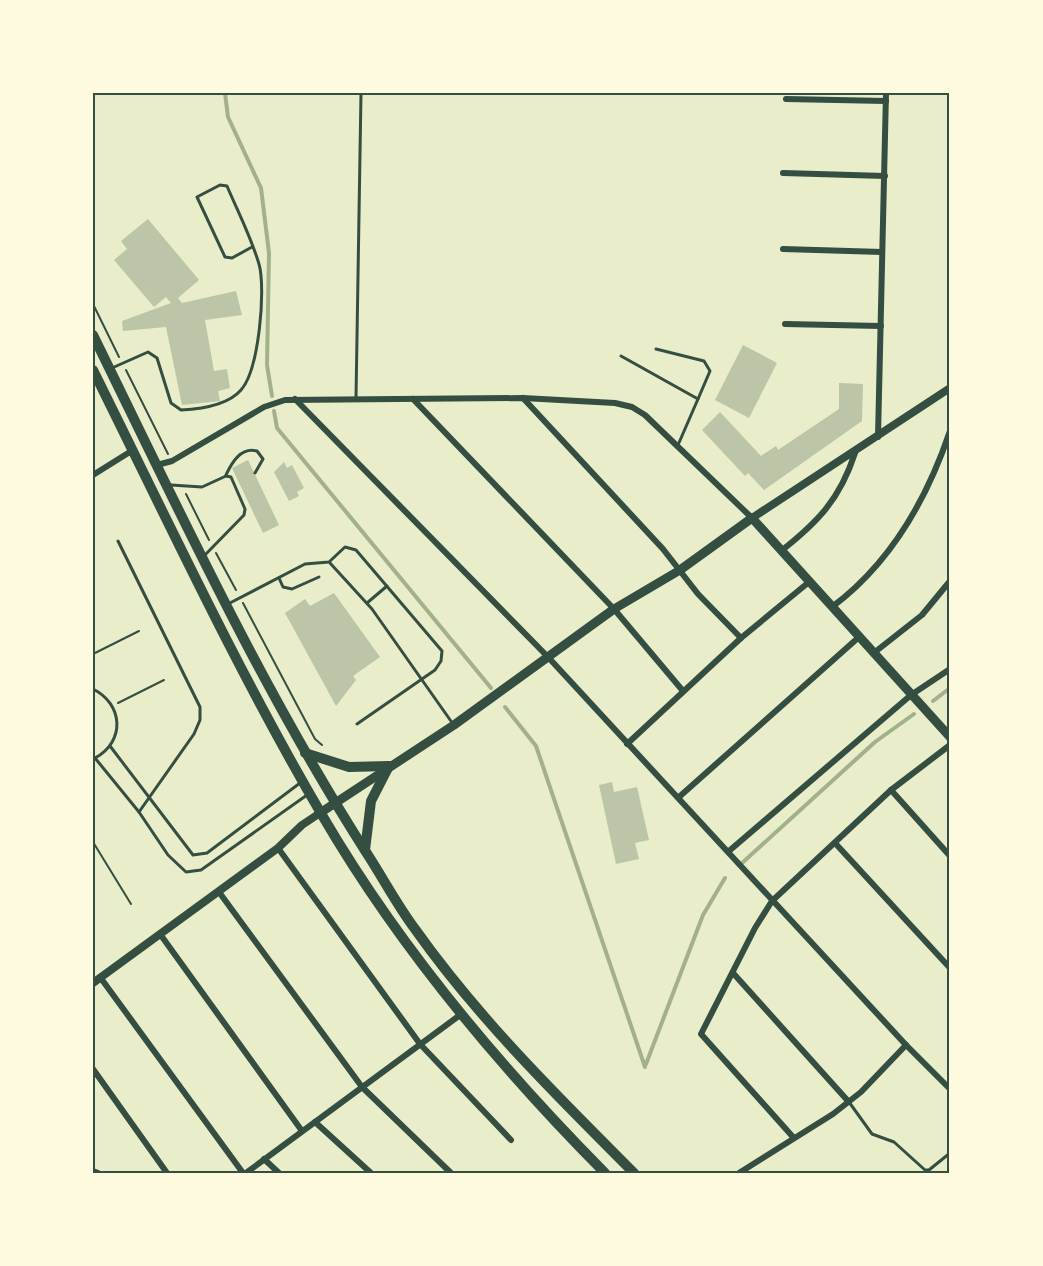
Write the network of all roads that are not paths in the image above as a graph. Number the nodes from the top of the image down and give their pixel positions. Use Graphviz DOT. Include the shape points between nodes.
graph roads {
  1 [pos="361,93"];
  2 [pos="886,93"];
  3 [pos="786,99"];
  4 [pos="886,101"];
  5 [pos="783,172"];
  6 [pos="885,176"];
  7 [pos="252,247"];
  8 [pos="783,249"];
  9 [pos="882,252"];
  10 [pos="785,324"];
  11 [pos="881,326"];
  12 [pos="93,335"];
  13 [pos="656,349"];
  14 [pos="621,356"];
  15 [pos="93,370"];
  16 [pos="110,370"];
  17 [pos="950,388"];
  18 [pos="295,399"];
  19 [pos="413,399"];
  20 [pos="523,399"];
  21 [pos="698,399"];
  22 [pos="356,400"];
  23 [pos="950,431"];
  24 [pos="878,437"];
  25 [pos="677,447"];
  26 [pos="133,450"];
  27 [pos="855,453"];
  28 [pos="157,465"];
  29 [pos="255,473"];
  30 [pos="93,475"];
  31 [pos="226,476"];
  32 [pos="167,484"];
  33 [pos="752,518"];
  34 [pos="118,541"];
  35 [pos="781,551"];
  36 [pos="203,557"];
  37 [pos="329,562"];
  38 [pos="680,570"];
  39 [pos="319,577"];
  40 [pos="279,578"];
  41 [pos="950,581"];
  42 [pos="809,582"];
  43 [pos="387,586"];
  44 [pos="367,603"];
  45 [pos="226,605"];
  46 [pos="832,607"];
  47 [pos="614,609"];
  48 [pos="860,637"];
  49 [pos="741,638"];
  50 [pos="875,652"];
  51 [pos="548,657"];
  52 [pos="950,669"];
  53 [pos="423,679"];
  54 [pos="93,689"];
  55 [pos="683,691"];
  56 [pos="912,694"];
  57 [pos="357,724"];
  58 [pos="454,725"];
  59 [pos="950,737"];
  60 [pos="627,744"];
  61 [pos="950,745"];
  62 [pos="110,746"];
  63 [pos="305,753"];
  64 [pos="94,758"];
  65 [pos="388,766"];
  66 [pos="304,781"];
  67 [pos="891,790"];
  68 [pos="311,793"];
  69 [pos="679,796"];
  70 [pos="148,798"];
  71 [pos="335,803"];
  72 [pos="139,812"];
  73 [pos="320,813"];
  74 [pos="835,843"];
  75 [pos="279,848"];
  76 [pos="365,850"];
  77 [pos="729,851"];
  78 [pos="950,856"];
  79 [pos="219,892"];
  80 [pos="772,901"];
  81 [pos="160,934"];
  82 [pos="950,968"];
  83 [pos="733,974"];
  84 [pos="100,977"];
  85 [pos="93,983"];
  86 [pos="460,1015"];
  87 [pos="420,1044"];
  88 [pos="906,1045"];
  89 [pos="93,1070"];
  90 [pos="362,1087"];
  91 [pos="950,1089"];
  92 [pos="848,1101"];
  93 [pos="315,1122"];
  94 [pos="303,1131"];
  95 [pos="793,1137"];
  96 [pos="511,1140"];
  97 [pos="950,1153"];
  98 [pos="264,1159"];
  99 [pos="750,1170"];
  100 [pos="93,1171"];
  101 [pos="923,1171"];
  102 [pos="98,1173"];
  103 [pos="167,1173"];
  104 [pos="244,1173"];
  105 [pos="279,1173"];
  106 [pos="371,1173"];
  107 [pos="451,1173"];
  108 [pos="605,1173"];
  109 [pos="634,1173"];
  110 [pos="739,1173"];
  1 -- 22 [label="lane"];
  2 -- 4 [label="street"];
  3 -- 4 [label="street"];
  4 -- 6 [label="street"];
  5 -- 6 [label="street"];
  6 -- 9 [label="street"];
  7 -- 7 [label="lane" via="227,186 220,185 197,197 225,257 232,258"];
  7 -- 16 [label="lane" via="260,266 262,306 253,360 242,390 224,402 181,410 171,403 152,353"];
  8 -- 9 [label="street"];
  9 -- 11 [label="street"];
  10 -- 11 [label="street"];
  11 -- 24 [label="street"];
  12 -- 16 [label="main road"];
  13 -- 21 [label="lane" via="704,361 710,371"];
  14 -- 21 [label="lane"];
  15 -- 26 [label="main road"];
  16 -- 28 [label="main road"];
  17 -- 24 [label="street"];
  18 -- 22 [label="street"];
  18 -- 28 [label="street" via="264,407 172,461"];
  18 -- 51 [label="street"];
  19 -- 20 [label="street"];
  19 -- 22 [label="street"];
  19 -- 47 [label="street"];
  20 -- 25 [label="street" via="632,407"];
  20 -- 38 [label="street"];
  21 -- 25 [label="lane"];
  23 -- 46 [label="street" via="924,496 900,536 868,575"];
  24 -- 27 [label="street"];
  25 -- 33 [label="street"];
  26 -- 30 [label="street"];
  26 -- 66 [label="main road" via="243,672"];
  27 -- 33 [label="street"];
  27 -- 35 [label="street" via="829,507 810,529"];
  28 -- 32 [label="main road"];
  29 -- 31 [label="lane" via="263,459 257,451 250,450 238,456"];
  31 -- 32 [label="lane" via="202,487"];
  31 -- 36 [label="lane" via="236,482 244,515"];
  32 -- 36 [label="main road"];
  33 -- 35 [label="main road"];
  33 -- 38 [label="main road"];
  34 -- 70 [label="lane" via="200,706 194,734"];
  35 -- 42 [label="main road"];
  36 -- 45 [label="main road"];
  37 -- 40 [label="lane" via="305,564"];
  37 -- 43 [label="lane" via="336,553 351,547"];
  37 -- 44 [label="lane"];
  38 -- 47 [label="main road"];
  38 -- 49 [label="street"];
  39 -- 40 [label="lane" via="292,589 283,587"];
  40 -- 45 [label="lane"];
  41 -- 50 [label="street" via="922,615"];
  42 -- 46 [label="main road"];
  42 -- 49 [label="street"];
  43 -- 44 [label="lane"];
  43 -- 53 [label="lane" via="442,651 441,662"];
  44 -- 53 [label="lane"];
  45 -- 63 [label="main road"];
  46 -- 48 [label="main road"];
  47 -- 51 [label="main road"];
  47 -- 55 [label="street"];
  48 -- 50 [label="main road"];
  48 -- 69 [label="street"];
  49 -- 55 [label="street"];
  50 -- 56 [label="main road"];
  51 -- 58 [label="main road"];
  51 -- 60 [label="street"];
  52 -- 56 [label="street"];
  53 -- 57 [label="lane"];
  53 -- 58 [label="lane"];
  54 -- 62 [label="lane" via="112,702 116,728"];
  55 -- 60 [label="street"];
  56 -- 59 [label="main road"];
  56 -- 77 [label="street"];
  58 -- 65 [label="main road"];
  60 -- 69 [label="street"];
  61 -- 67 [label="street"];
  62 -- 64 [label="lane"];
  62 -- 70 [label="lane"];
  63 -- 65 [label="main road" via="360,769"];
  63 -- 71 [label="main road"];
  64 -- 72 [label="lane"];
  65 -- 71 [label="main road"];
  65 -- 76 [label="main road" via="371,801"];
  66 -- 68 [label="main road"];
  66 -- 70 [label="lane" via="207,852 197,855 189,853"];
  67 -- 74 [label="street"];
  67 -- 78 [label="street"];
  68 -- 72 [label="lane" via="193,872 181,869 168,855"];
  68 -- 73 [label="main road"];
  69 -- 77 [label="street"];
  70 -- 72 [label="lane"];
  71 -- 73 [label="main road"];
  71 -- 76 [label="main road"];
  73 -- 75 [label="street"];
  73 -- 86 [label="main road"];
  74 -- 80 [label="street"];
  74 -- 82 [label="street"];
  75 -- 79 [label="street"];
  75 -- 87 [label="street"];
  76 -- 109 [label="main road" via="414,928 474,1004"];
  77 -- 80 [label="street"];
  79 -- 81 [label="street"];
  79 -- 90 [label="street"];
  80 -- 83 [label="street"];
  80 -- 88 [label="street"];
  81 -- 84 [label="street"];
  81 -- 94 [label="street"];
  83 -- 92 [label="street"];
  83 -- 95 [label="street" via="701,1034"];
  84 -- 85 [label="street"];
  84 -- 104 [label="street"];
  86 -- 87 [label="street"];
  86 -- 108 [label="main road"];
  87 -- 90 [label="street"];
  87 -- 96 [label="street"];
  88 -- 91 [label="street"];
  88 -- 92 [label="street"];
  89 -- 103 [label="street"];
  90 -- 93 [label="street"];
  90 -- 107 [label="street"];
  92 -- 95 [label="street"];
  92 -- 101 [label="lane" via="872,1134 894,1142"];
  93 -- 94 [label="street"];
  93 -- 106 [label="street"];
  94 -- 98 [label="street"];
  95 -- 99 [label="street"];
  97 -- 101 [label="lane"];
  98 -- 104 [label="street"];
  98 -- 105 [label="street"];
  99 -- 110 [label="street"];
  100 -- 102 [label="street"];
}
